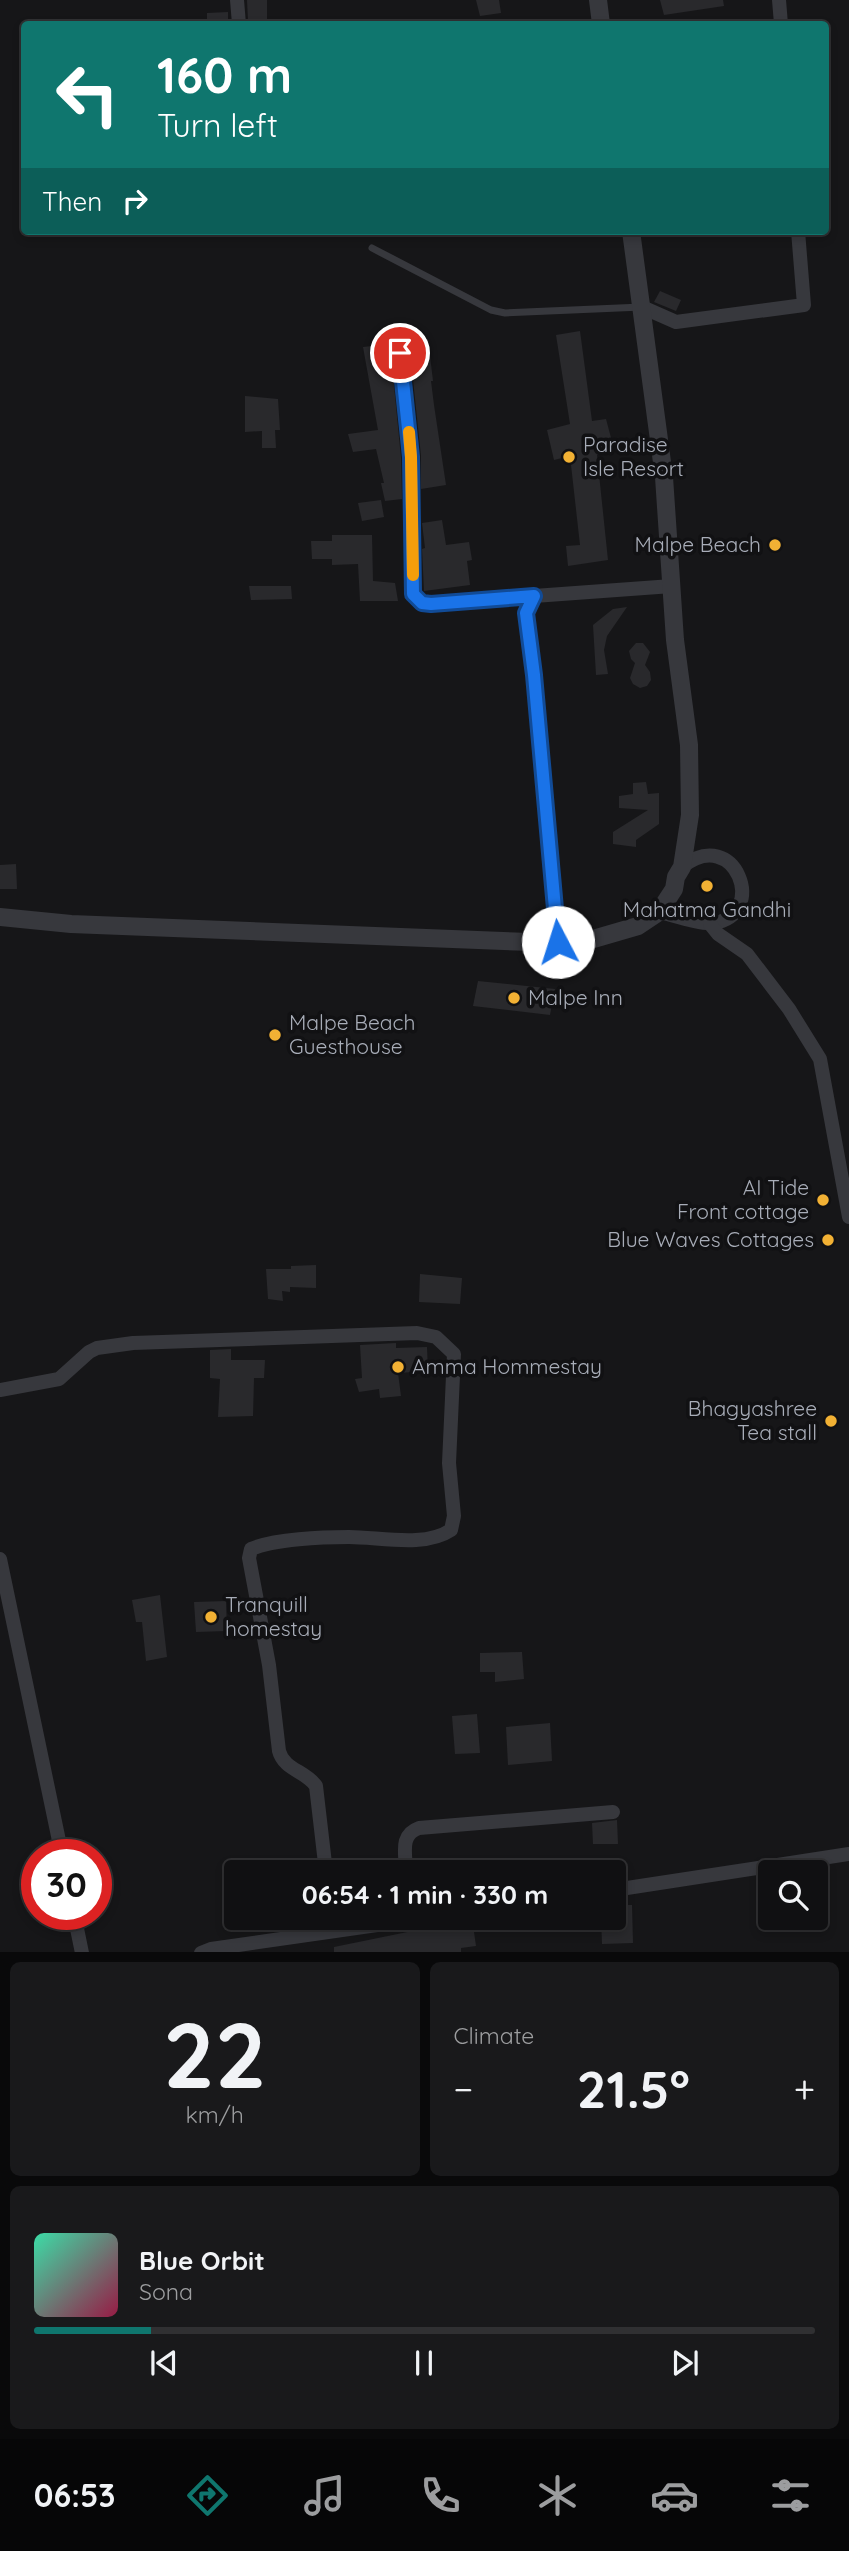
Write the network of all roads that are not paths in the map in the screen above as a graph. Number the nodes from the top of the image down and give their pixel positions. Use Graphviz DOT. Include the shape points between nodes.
graph roads {
  1 [pos="237,0"];
  2 [pos="598,0"];
  3 [pos="779,0"];
  4 [pos="239,21"];
  5 [pos="601,21"];
  6 [pos="782,21"];
  7 [pos="632,235"];
  8 [pos="797,235"];
  9 [pos="372,248"];
  10 [pos="642,307"];
  11 [pos="398,330"];
  12 [pos="671,586"];
  13 [pos="534,596"];
  14 [pos="682,867"];
  15 [pos="674,889"];
  16 [pos="659,912"];
  17 [pos="0,917"];
  18 [pos="689,918"];
  19 [pos="710,924"];
  20 [pos="558,942"];
  21 [pos="849,1217"];
  22 [pos="0,1390"];
  23 [pos="0,1559"];
  24 [pos="613,1812"];
  25 [pos="59,1839"];
  26 [pos="849,1854"];
  27 [pos="325,1860"];
  28 [pos="406,1860"];
  29 [pos="626,1887"];
  30 [pos="77,1930"];
  31 [pos="307,1930"];
  32 [pos="82,1952"];
  33 [pos="201,1952"];
  1 -- 4 [label="street"];
  2 -- 5 [label="street"];
  3 -- 6 [label="street"];
  7 -- 10 [label="street"];
  8 -- 10 [label="street" via="804,305 676,323"];
  9 -- 10 [label="lane" via="491,310"];
  10 -- 12 [label="street" via="664,477"];
  11 -- 13 [label="street" via="411,457 413,594 431,604"];
  12 -- 13 [label="street"];
  12 -- 14 [label="street" via="689,745 690,815"];
  13 -- 20 [label="street" via="526,613"];
  14 -- 15 [label="street"];
  14 -- 19 [label="street" via="702,856 714,856 726,859 740,876 738,907 731,916"];
  15 -- 16 [label="street"];
  15 -- 18 [label="street"];
  16 -- 18 [label="street"];
  16 -- 20 [label="street" via="638,926 583,942"];
  17 -- 20 [label="street" via="71,924"];
  18 -- 19 [label="street"];
  19 -- 21 [label="street" via="747,954 820,1059"];
  22 -- 27 [label="street" via="60,1379 97,1348 133,1343 417,1333 436,1337 454,1354 451,1530 416,1540 345,1537 251,1549 279,1751 282,1761 316,1786"];
  23 -- 25 [label="street"];
  24 -- 28 [label="street" via="419,1828 405,1838"];
  26 -- 29 [label="street"];
  30 -- 32 [label="street"];
  31 -- 33 [label="street"];
}
